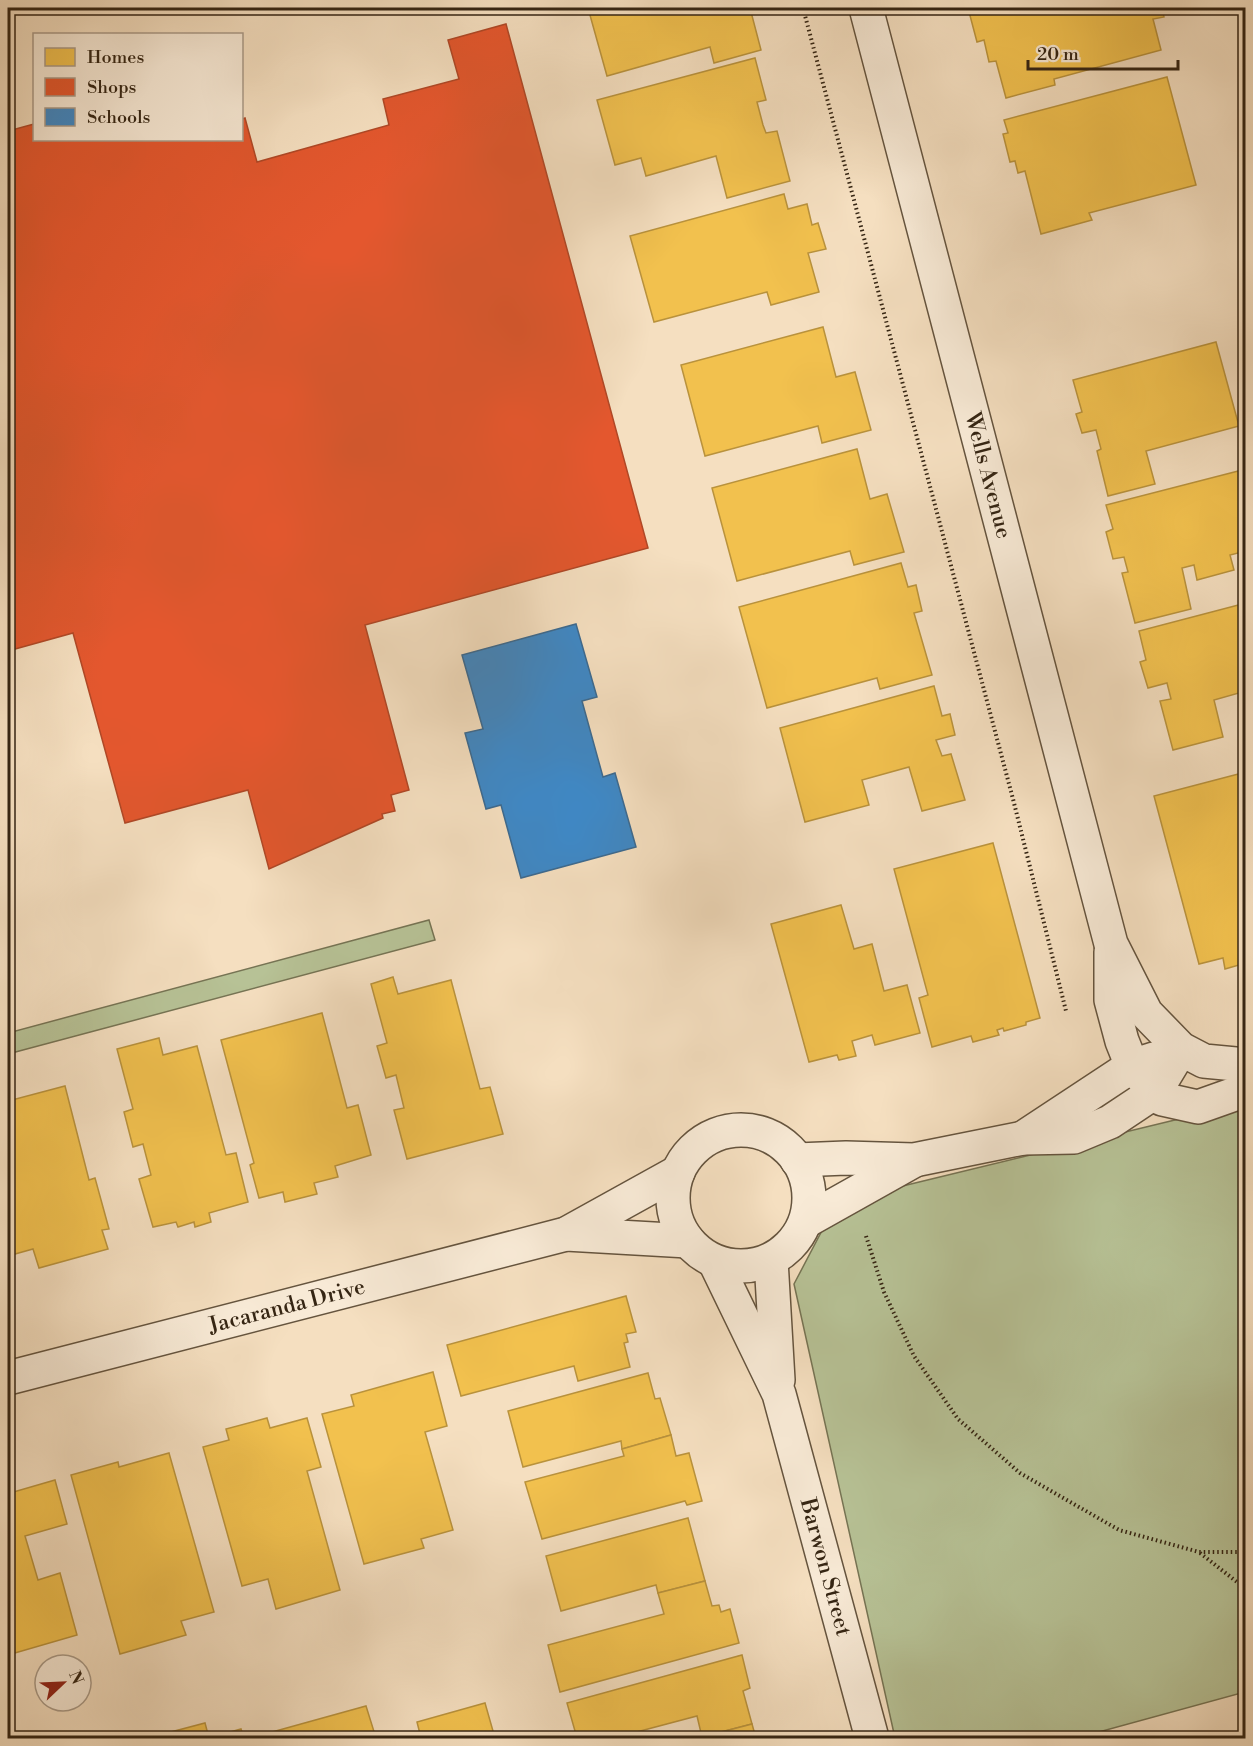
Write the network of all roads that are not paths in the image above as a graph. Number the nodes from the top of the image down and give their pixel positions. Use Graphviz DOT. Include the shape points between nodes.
graph roads {
  1 [pos="866,8"];
  2 [pos="1111,944"];
  3 [pos="1181,1049"];
  4 [pos="1245,1065"];
  5 [pos="1132,1066"];
  6 [pos="1245,1090"];
  7 [pos="1155,1092"];
  8 [pos="1023,1138"];
  9 [pos="914,1160"];
  10 [pos="797,1161"];
  11 [pos="678,1172"];
  12 [pos="806,1221"];
  13 [pos="566,1234"];
  14 [pos="688,1241"];
  15 [pos="771,1260"];
  16 [pos="716,1262"];
  17 [pos="8,1378"];
  18 [pos="779,1394"];
  19 [pos="872,1738"];
  1 -- 2 [label="street, Wells Avenue"];
  2 -- 3 [label="street, Wells Avenue" via="1146,1013"];
  2 -- 5 [label="street, Wells Avenue" via="1111,1000"];
  3 -- 4 [label="street" via="1204,1061"];
  3 -- 5 [label="street"];
  3 -- 7 [label="street"];
  5 -- 7 [label="street"];
  5 -- 8 [label="street"];
  6 -- 7 [label="street" via="1198,1107 1162,1099"];
  7 -- 8 [label="street" via="1110,1122 1074,1137"];
  8 -- 9 [label="street"];
  9 -- 10 [label="street"];
  9 -- 12 [label="street"];
  10 -- 11 [label="street" via="773,1138 751,1131 729,1131 707,1138 690,1153"];
  10 -- 12 [label="street" via="806,1179"];
  11 -- 13 [label="street, Jacaranda Drive"];
  11 -- 14 [label="street" via="674,1208"];
  12 -- 15 [label="street" via="786,1250"];
  13 -- 14 [label="street, Jacaranda Drive"];
  13 -- 17 [label="street, Jacaranda Drive"];
  14 -- 16 [label="street"];
  15 -- 16 [label="street" via="753,1266"];
  15 -- 18 [label="street, Barwon Street"];
  16 -- 18 [label="street, Barwon Street"];
  18 -- 19 [label="street, Barwon Street"];
}
